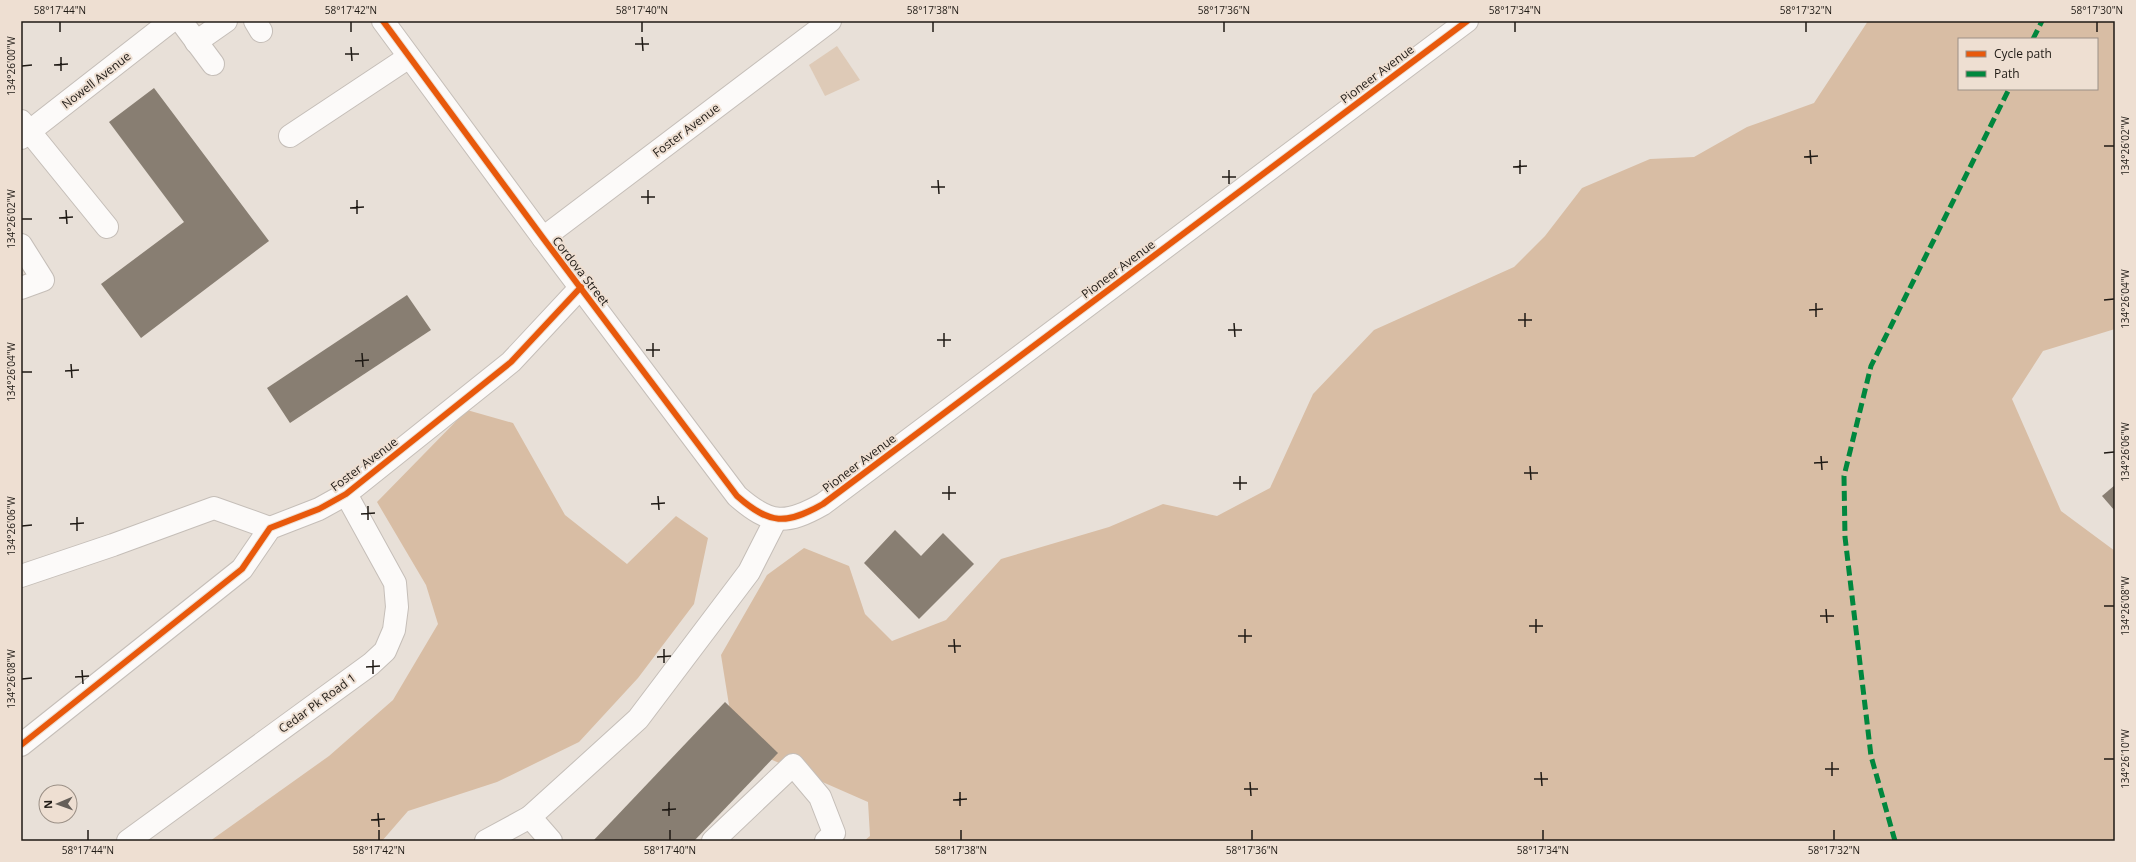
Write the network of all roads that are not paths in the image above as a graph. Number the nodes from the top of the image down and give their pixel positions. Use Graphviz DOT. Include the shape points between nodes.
graph roads {
  1 [pos="171,21"];
  2 [pos="181,21"];
  3 [pos="226,21"];
  4 [pos="383,21"];
  5 [pos="830,21"];
  6 [pos="1467,21"];
  7 [pos="196,42"];
  8 [pos="409,57"];
  9 [pos="213,64"];
  10 [pos="24,131"];
  11 [pos="290,136"];
  12 [pos="107,227"];
  13 [pos="543,238"];
  14 [pos="21,245"];
  15 [pos="581,287"];
  16 [pos="21,288"];
  17 [pos="346,494"];
  18 [pos="776,519"];
  19 [pos="270,528"];
  20 [pos="21,576"];
  21 [pos="21,745"];
  22 [pos="530,817"];
  23 [pos="128,841"];
  24 [pos="486,841"];
  25 [pos="551,841"];
  26 [pos="714,841"];
  27 [pos="826,841"];
  1 -- 10 [label="street, Nowell Avenue"];
  2 -- 7 [label="street"];
  3 -- 7 [label="street"];
  4 -- 8 [label="street, Cordova Street"];
  5 -- 13 [label="street, Foster Avenue"];
  6 -- 18 [label="street, Pioneer Avenue" via="823,504 800,517"];
  7 -- 9 [label="street"];
  8 -- 11 [label="street"];
  8 -- 13 [label="street, Cordova Street"];
  10 -- 12 [label="street"];
  13 -- 15 [label="street, Cordova Street"];
  14 -- 16 [label="street" via="43,280"];
  15 -- 17 [label="street, Foster Avenue" via="511,362"];
  15 -- 18 [label="street, Cordova Street" via="737,496 753,510"];
  17 -- 19 [label="street, Foster Avenue" via="319,509"];
  17 -- 23 [label="street, Cedar Pk Road 1" via="395,583 397,606 394,630 385,651 371,664"];
  18 -- 22 [label="street" via="749,572 638,719"];
  19 -- 20 [label="street" via="214,508"];
  19 -- 21 [label="street" via="242,569"];
  22 -- 24 [label="street"];
  22 -- 25 [label="street"];
  26 -- 27 [label="street" via="792,765 820,797 834,833"];
}
